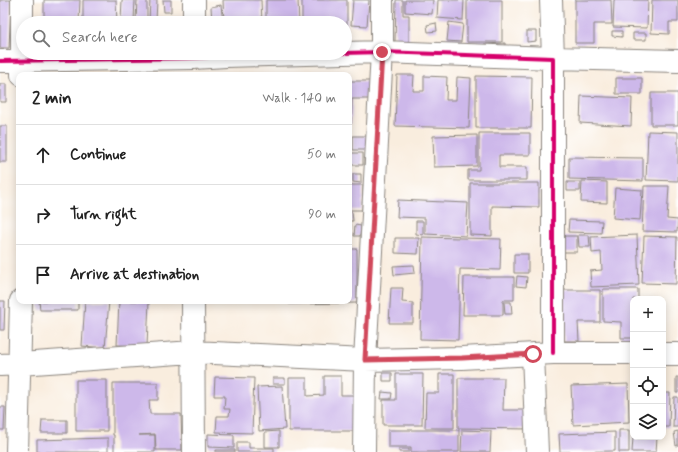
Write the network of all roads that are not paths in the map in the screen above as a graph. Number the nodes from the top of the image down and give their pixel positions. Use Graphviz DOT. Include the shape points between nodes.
graph roads {
  1 [pos="22,0"];
  2 [pos="194,0"];
  3 [pos="382,0"];
  4 [pos="551,0"];
  5 [pos="22,16"];
  6 [pos="194,16"];
  7 [pos="382,52"];
  8 [pos="352,53"];
  9 [pos="553,58"];
  10 [pos="204,60"];
  11 [pos="678,60"];
  12 [pos="0,61"];
  13 [pos="193,62"];
  14 [pos="22,68"];
  15 [pos="20,304"];
  16 [pos="193,304"];
  17 [pos="193,352"];
  18 [pos="630,353"];
  19 [pos="543,354"];
  20 [pos="666,354"];
  21 [pos="678,354"];
  22 [pos="365,360"];
  23 [pos="10,365"];
  24 [pos="17,452"];
  25 [pos="194,452"];
  26 [pos="364,452"];
  27 [pos="537,452"];
  1 -- 5 [label="street"];
  2 -- 6 [label="street"];
  3 -- 7 [label="street"];
  4 -- 9 [label="street"];
  7 -- 8 [label="street"];
  7 -- 9 [label="street"];
  7 -- 22 [label="street"];
  9 -- 11 [label="street"];
  9 -- 19 [label="street"];
  10 -- 13 [label="street"];
  12 -- 14 [label="street"];
  13 -- 14 [label="street"];
  15 -- 23 [label="street"];
  16 -- 17 [label="street"];
  17 -- 22 [label="street"];
  17 -- 23 [label="street"];
  17 -- 25 [label="street"];
  18 -- 19 [label="street"];
  19 -- 22 [label="street"];
  19 -- 27 [label="street"];
  20 -- 21 [label="street"];
  22 -- 26 [label="street"];
  23 -- 24 [label="street"];
}
